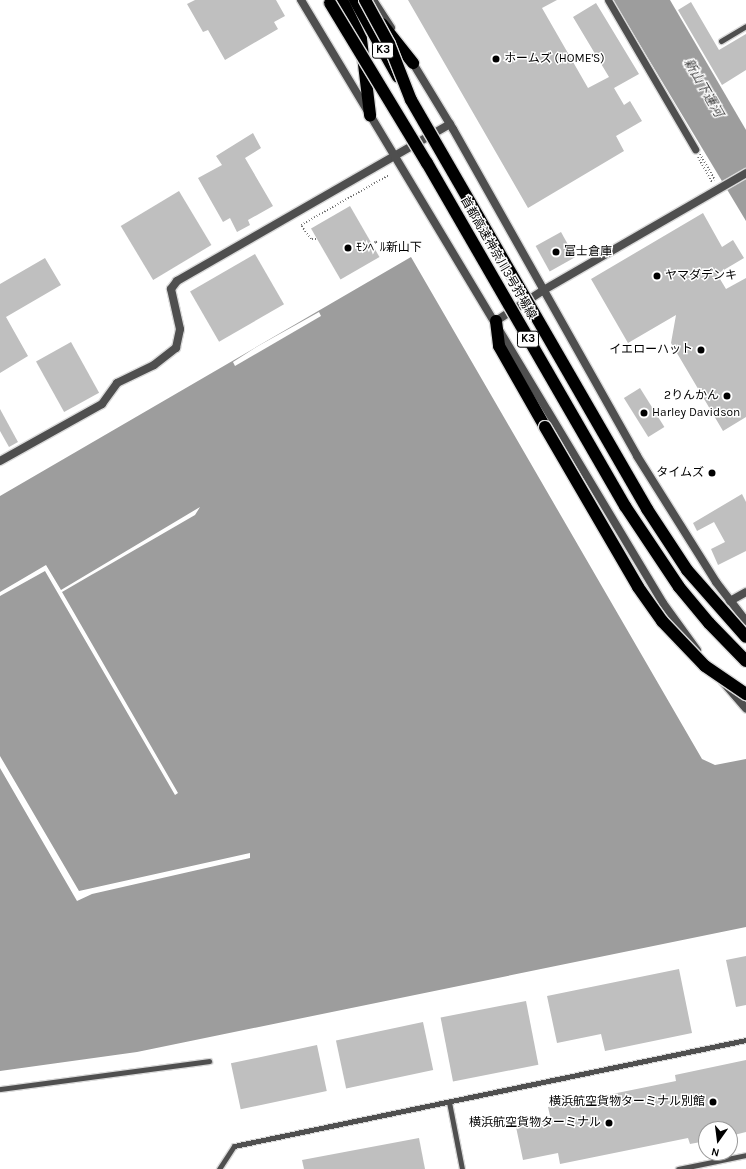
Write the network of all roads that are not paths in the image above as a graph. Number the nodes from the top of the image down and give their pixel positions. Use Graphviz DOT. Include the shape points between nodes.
graph roads {
  1 [pos="301,0"];
  2 [pos="355,0"];
  3 [pos="364,0"];
  4 [pos="373,0"];
  5 [pos="608,0"];
  6 [pos="332,1"];
  7 [pos="746,26"];
  8 [pos="721,41"];
  9 [pos="412,63"];
  10 [pos="411,100"];
  11 [pos="370,115"];
  12 [pos="450,124"];
  13 [pos="694,150"];
  14 [pos="395,156"];
  15 [pos="746,173"];
  16 [pos="542,291"];
  17 [pos="496,321"];
  18 [pos="0,462"];
  19 [pos="746,592"];
  20 [pos="730,601"];
  21 [pos="746,621"];
  22 [pos="746,638"];
  23 [pos="746,661"];
  24 [pos="746,694"];
  25 [pos="746,708"];
  26 [pos="746,1040"];
  27 [pos="209,1061"];
  28 [pos="0,1089"];
  29 [pos="449,1102"];
  30 [pos="746,1155"];
  31 [pos="684,1168"];
  32 [pos="219,1169"];
  33 [pos="462,1169"];
  34 [pos="678,1169"];
  1 -- 11 [label="street"];
  2 -- 10 [label="highway, 首都高速神奈川3号狩場線 / K3, bridge"];
  3 -- 9 [label="highway, K3"];
  3 -- 10 [label="highway, K3, bridge" via="389,44"];
  4 -- 9 [label="street"];
  5 -- 13 [label="street"];
  6 -- 11 [label="highway, K3" via="361,39"];
  6 -- 23 [label="highway, 首都高速神奈川3号狩場線 / K3, bridge" via="625,506 679,587"];
  7 -- 8 [label="lane"];
  9 -- 12 [label="street"];
  10 -- 22 [label="highway, 首都高速神奈川3号狩場線 / K3, bridge" via="647,509 687,570"];
  11 -- 14 [label="street"];
  12 -- 14 [label="street"];
  12 -- 16 [label="street"];
  14 -- 17 [label="street"];
  14 -- 18 [label="street" via="177,281 171,289 180,329 176,348 154,365 117,383 102,404"];
  15 -- 16 [label="street"];
  16 -- 17 [label="street"];
  16 -- 20 [label="street" via="637,456"];
  17 -- 24 [label="highway, bridge" via="499,346 638,587 662,621 705,666"];
  17 -- 25 [label="street" via="663,604 686,637"];
  19 -- 20 [label="street"];
  20 -- 21 [label="street"];
  26 -- 29 [label="lane"];
  27 -- 28 [label="lane"];
  29 -- 32 [label="lane" via="234,1146"];
  29 -- 33 [label="lane"];
  30 -- 31 [label="lane"];
  31 -- 34 [label="lane"];
}
